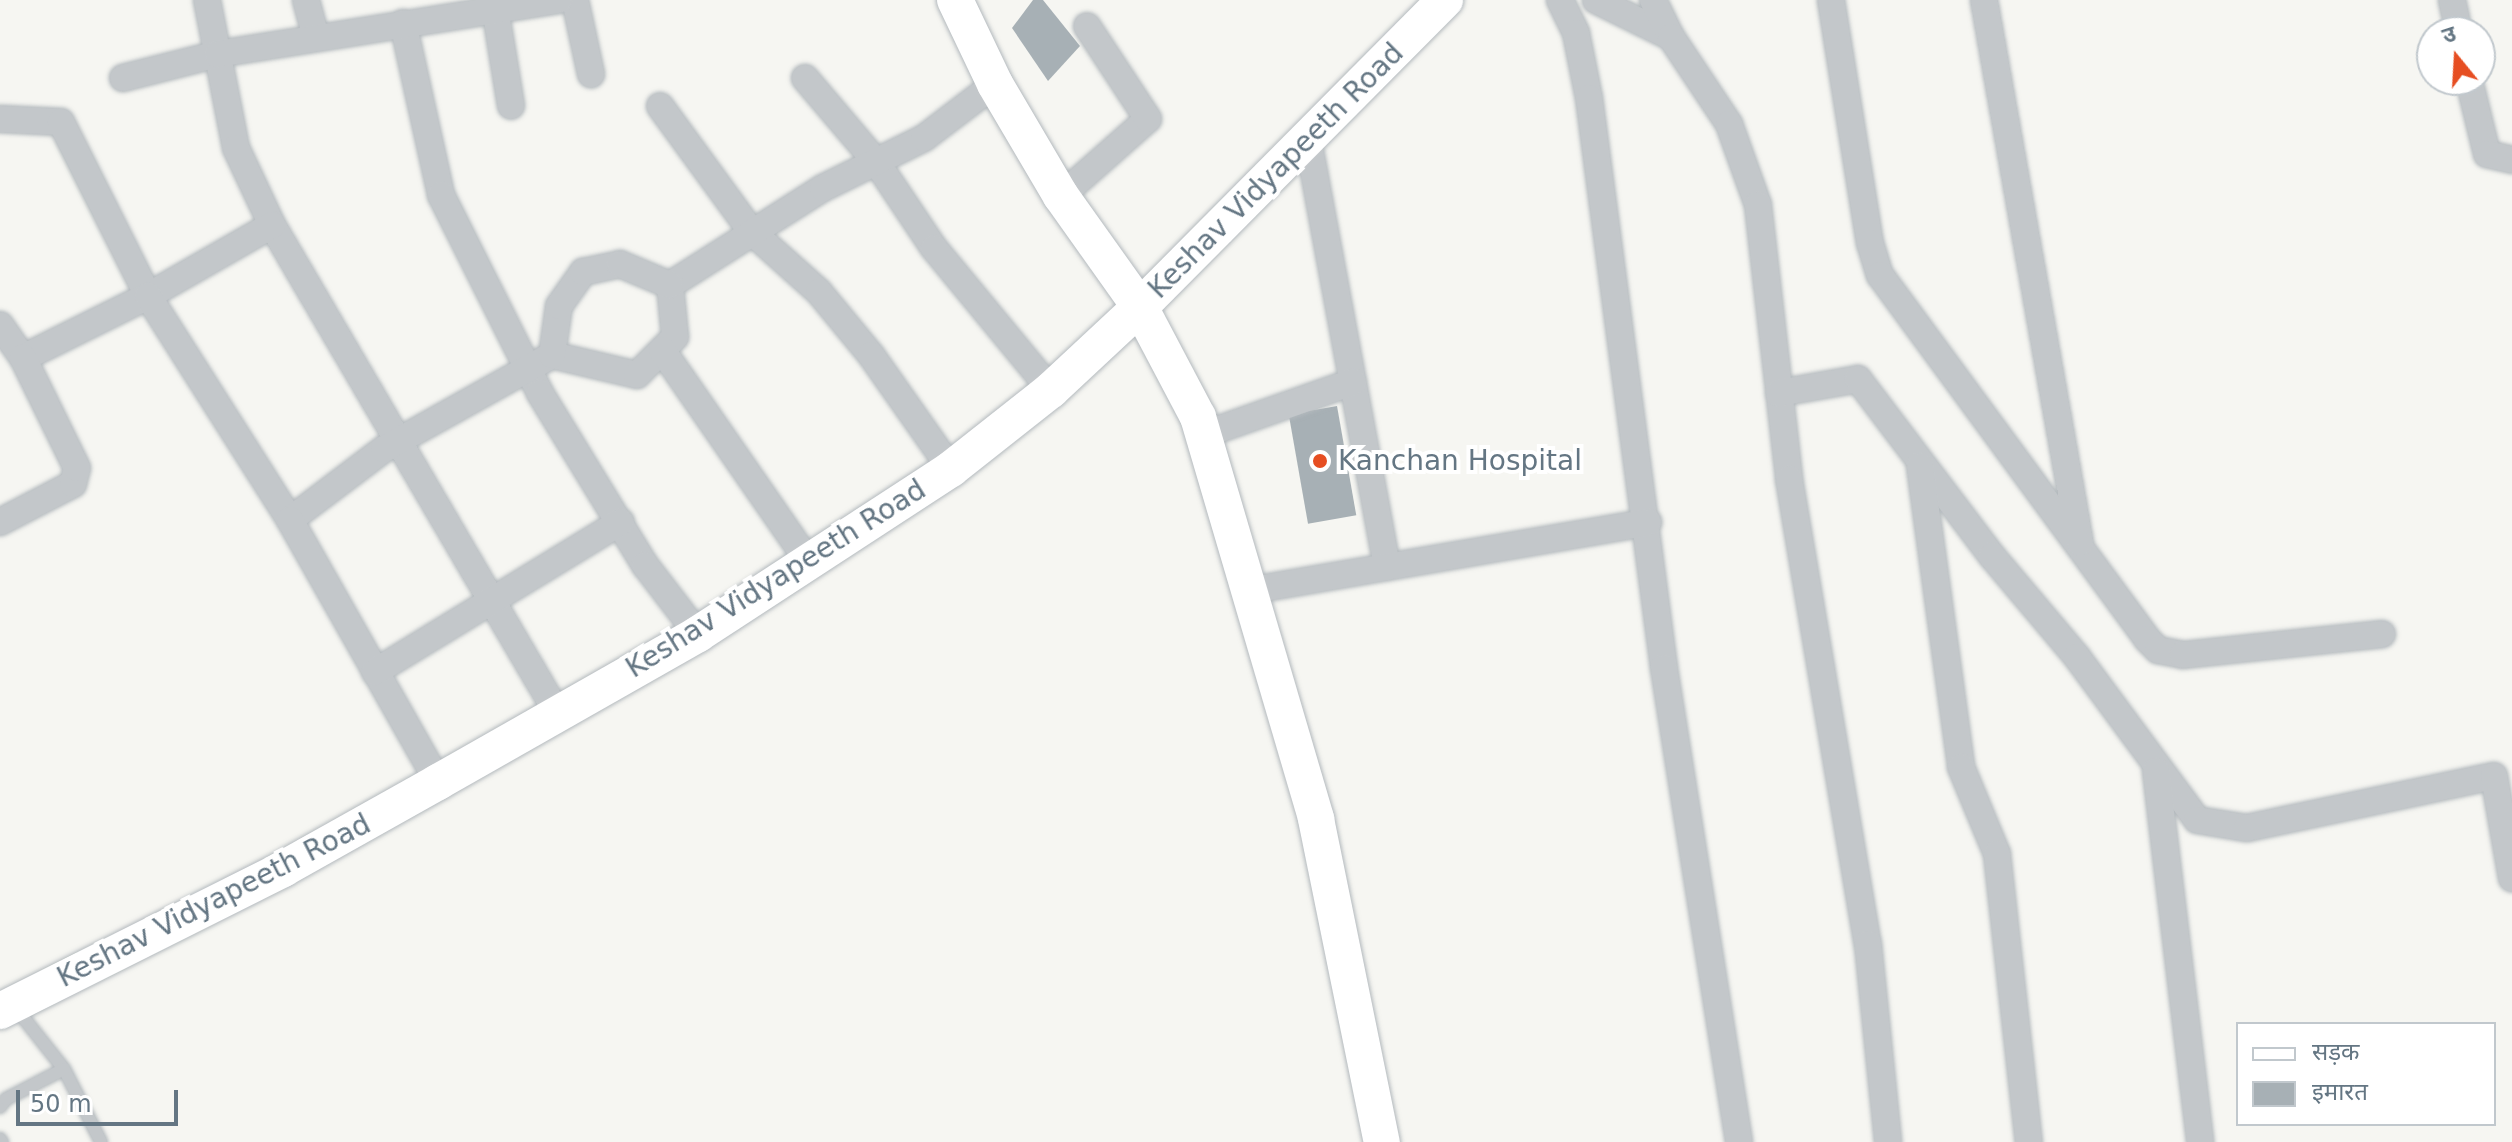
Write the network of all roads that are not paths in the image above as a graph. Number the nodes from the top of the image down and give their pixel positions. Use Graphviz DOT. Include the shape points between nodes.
graph roads {
  1 [pos="207,0"];
  2 [pos="306,0"];
  3 [pos="559,0"];
  4 [pos="575,0"];
  5 [pos="955,0"];
  6 [pos="1445,0"];
  7 [pos="1560,0"];
  8 [pos="1596,0"];
  9 [pos="1653,0"];
  10 [pos="1831,0"];
  11 [pos="1984,0"];
  12 [pos="495,8"];
  13 [pos="403,23"];
  14 [pos="1087,26"];
  15 [pos="316,37"];
  16 [pos="1671,37"];
  17 [pos="218,54"];
  18 [pos="591,74"];
  19 [pos="123,78"];
  20 [pos="805,78"];
  21 [pos="995,84"];
  22 [pos="2473,96"];
  23 [pos="511,106"];
  24 [pos="660,106"];
  25 [pos="0,119"];
  26 [pos="1308,140"];
  27 [pos="2512,160"];
  28 [pos="877,163"];
  29 [pos="1061,196"];
  30 [pos="272,225"];
  31 [pos="752,232"];
  32 [pos="670,285"];
  33 [pos="148,296"];
  34 [pos="1140,307"];
  35 [pos="0,325"];
  36 [pos="662,350"];
  37 [pos="552,355"];
  38 [pos="23,358"];
  39 [pos="527,368"];
  40 [pos="1353,382"];
  41 [pos="1051,390"];
  42 [pos="1779,393"];
  43 [pos="1203,435"];
  44 [pos="401,439"];
  45 [pos="1919,462"];
  46 [pos="951,469"];
  47 [pos="290,520"];
  48 [pos="0,522"];
  49 [pos="621,522"];
  50 [pos="1648,522"];
  51 [pos="2081,547"];
  52 [pos="809,562"];
  53 [pos="1387,567"];
  54 [pos="1252,590"];
  55 [pos="493,601"];
  56 [pos="698,634"];
  57 [pos="2382,634"];
  58 [pos="375,672"];
  59 [pos="558,714"];
  60 [pos="2156,767"];
  61 [pos="438,782"];
  62 [pos="2512,878"];
  63 [pos="7,1008"];
  64 [pos="64,1069"];
  65 [pos="0,1107"];
  66 [pos="101,1142"];
  67 [pos="1382,1142"];
  68 [pos="1739,1142"];
  69 [pos="1888,1142"];
  70 [pos="2029,1142"];
  71 [pos="2200,1142"];
  1 -- 17 [label="street"];
  2 -- 15 [label="street"];
  3 -- 12 [label="street"];
  4 -- 18 [label="street"];
  5 -- 21 [label="street"];
  6 -- 26 [label="street, Keshav Vidyapeeth Road"];
  7 -- 50 [label="street" via="1576,33 1589,98"];
  8 -- 16 [label="street"];
  9 -- 16 [label="street"];
  10 -- 51 [label="street" via="1875,263"];
  11 -- 51 [label="street"];
  12 -- 13 [label="street"];
  12 -- 23 [label="street"];
  13 -- 15 [label="street"];
  13 -- 39 [label="street" via="441,195"];
  14 -- 29 [label="street" via="1148,119"];
  15 -- 17 [label="street"];
  16 -- 42 [label="street" via="1729,124 1749,168 1758,205"];
  17 -- 19 [label="street"];
  17 -- 30 [label="street" via="236,148"];
  20 -- 28 [label="street"];
  21 -- 28 [label="street" via="924,138"];
  21 -- 29 [label="street"];
  22 -- 27 [label="street" via="2487,154"];
  24 -- 31 [label="street"];
  25 -- 33 [label="street" via="61,122"];
  26 -- 34 [label="street, Keshav Vidyapeeth Road"];
  26 -- 40 [label="street"];
  28 -- 31 [label="street"];
  28 -- 41 [label="street" via="934,248"];
  29 -- 34 [label="street"];
  30 -- 33 [label="street"];
  30 -- 44 [label="street"];
  31 -- 32 [label="street"];
  31 -- 46 [label="street" via="827,302"];
  32 -- 36 [label="street" via="675,337"];
  32 -- 37 [label="street" via="620,264 583,272 559,306"];
  33 -- 38 [label="street"];
  33 -- 47 [label="street"];
  34 -- 41 [label="street, Keshav Vidyapeeth Road"];
  34 -- 43 [label="street"];
  35 -- 38 [label="street"];
  36 -- 37 [label="street" via="637,375"];
  36 -- 52 [label="street"];
  37 -- 39 [label="street"];
  38 -- 48 [label="street" via="77,468 73,484"];
  39 -- 44 [label="street"];
  39 -- 49 [label="street"];
  40 -- 43 [label="street"];
  40 -- 53 [label="street"];
  41 -- 46 [label="street, Keshav Vidyapeeth Road"];
  42 -- 45 [label="street" via="1858,379"];
  42 -- 69 [label="street" via="1864,915"];
  43 -- 54 [label="street"];
  44 -- 47 [label="street"];
  44 -- 55 [label="street"];
  45 -- 60 [label="street" via="2077,657"];
  45 -- 70 [label="street" via="1961,767 1997,854"];
  46 -- 52 [label="street, Keshav Vidyapeeth Road"];
  47 -- 58 [label="street"];
  49 -- 55 [label="street"];
  49 -- 56 [label="street" via="645,565"];
  50 -- 53 [label="street"];
  50 -- 68 [label="street" via="1664,668"];
  51 -- 57 [label="street" via="2147,639 2169,655"];
  52 -- 56 [label="street, Keshav Vidyapeeth Road"];
  53 -- 54 [label="street"];
  54 -- 67 [label="street" via="1316,819"];
  55 -- 58 [label="street"];
  55 -- 59 [label="street"];
  56 -- 59 [label="street, Keshav Vidyapeeth Road"];
  58 -- 61 [label="street"];
  59 -- 61 [label="street, Keshav Vidyapeeth Road"];
  60 -- 62 [label="street" via="2197,820 2247,828 2494,776"];
  60 -- 71 [label="street"];
  61 -- 63 [label="street, Keshav Vidyapeeth Road" via="283,869"];
  63 -- 64 [label="lane"];
  64 -- 65 [label="lane"];
  64 -- 66 [label="lane"];
}
